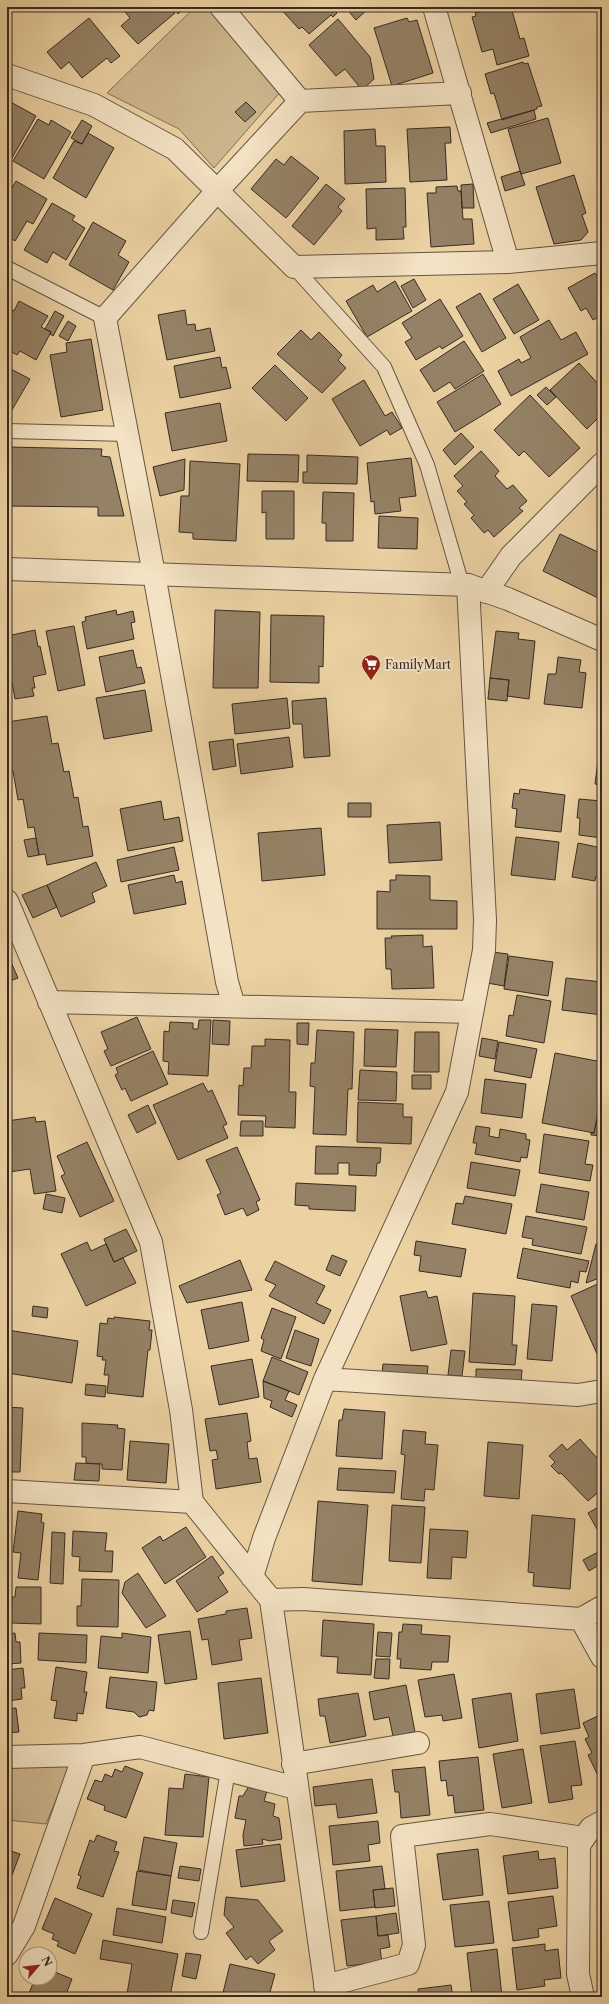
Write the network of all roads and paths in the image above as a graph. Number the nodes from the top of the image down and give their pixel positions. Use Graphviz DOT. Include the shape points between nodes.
graph roads {
  1 [pos="221,7"];
  2 [pos="434,7"];
  3 [pos="7,75"];
  4 [pos="460,93"];
  5 [pos="300,101"];
  6 [pos="217,191"];
  7 [pos="602,253"];
  8 [pos="508,262"];
  9 [pos="294,267"];
  10 [pos="7,268"];
  11 [pos="105,318"];
  12 [pos="7,431"];
  13 [pos="128,434"];
  14 [pos="602,464"];
  15 [pos="7,569"];
  16 [pos="154,574"];
  17 [pos="472,588"];
  18 [pos="602,640"];
  19 [pos="7,901"];
  20 [pos="49,1002"];
  21 [pos="234,1006"];
  22 [pos="472,1012"];
  23 [pos="325,1379"];
  24 [pos="602,1391"];
  25 [pos="7,1491"];
  26 [pos="192,1502"];
  27 [pos="252,1577"];
  28 [pos="271,1600"];
  29 [pos="602,1608"];
  30 [pos="581,1619"];
  31 [pos="602,1657"];
  32 [pos="418,1742"];
  33 [pos="84,1755"];
  34 [pos="7,1757"];
  35 [pos="293,1764"];
  36 [pos="228,1770"];
  37 [pos="296,1788"];
  38 [pos="602,1822"];
  39 [pos="584,1838"];
  40 [pos="201,1932"];
  41 [pos="7,1954"];
  42 [pos="326,1992"];
  43 [pos="583,1997"];
  1 -- 5 [label="street"];
  2 -- 4 [label="street"];
  3 -- 6 [label="street" via="94,105 175,148"];
  4 -- 5 [label="street"];
  4 -- 8 [label="street"];
  5 -- 6 [label="street"];
  6 -- 9 [label="street"];
  6 -- 11 [label="street"];
  7 -- 8 [label="street"];
  8 -- 9 [label="street"];
  9 -- 17 [label="lane" via="384,367 427,465"];
  10 -- 11 [label="lane"];
  11 -- 13 [label="street"];
  12 -- 13 [label="lane"];
  13 -- 16 [label="street"];
  14 -- 17 [label="street" via="511,556"];
  15 -- 16 [label="street"];
  16 -- 17 [label="street"];
  16 -- 21 [label="street" via="227,982"];
  17 -- 18 [label="street" via="508,599"];
  17 -- 22 [label="street" via="485,920 484,950"];
  19 -- 20 [label="street"];
  20 -- 21 [label="street"];
  20 -- 26 [label="street" via="152,1242 181,1410"];
  21 -- 22 [label="street"];
  22 -- 23 [label="street" via="457,1092"];
  23 -- 24 [label="street" via="578,1395"];
  23 -- 27 [label="street" via="264,1538"];
  25 -- 26 [label="street"];
  26 -- 27 [label="street"];
  27 -- 28 [label="street"];
  28 -- 30 [label="street" via="303,1599"];
  28 -- 35 [label="street"];
  29 -- 30 [label="street"];
  30 -- 31 [label="street"];
  32 -- 35 [label="street"];
  33 -- 34 [label="street"];
  33 -- 36 [label="street" via="140,1747"];
  33 -- 41 [label="street" via="24,1926"];
  35 -- 37 [label="street"];
  36 -- 37 [label="street"];
  36 -- 40 [label="lane"];
  37 -- 42 [label="street"];
  38 -- 39 [label="street" via="591,1828"];
  39 -- 42 [label="street" via="490,1824 402,1836 414,1945 408,1964"];
  39 -- 43 [label="street" via="579,1845 578,1967"];
}
